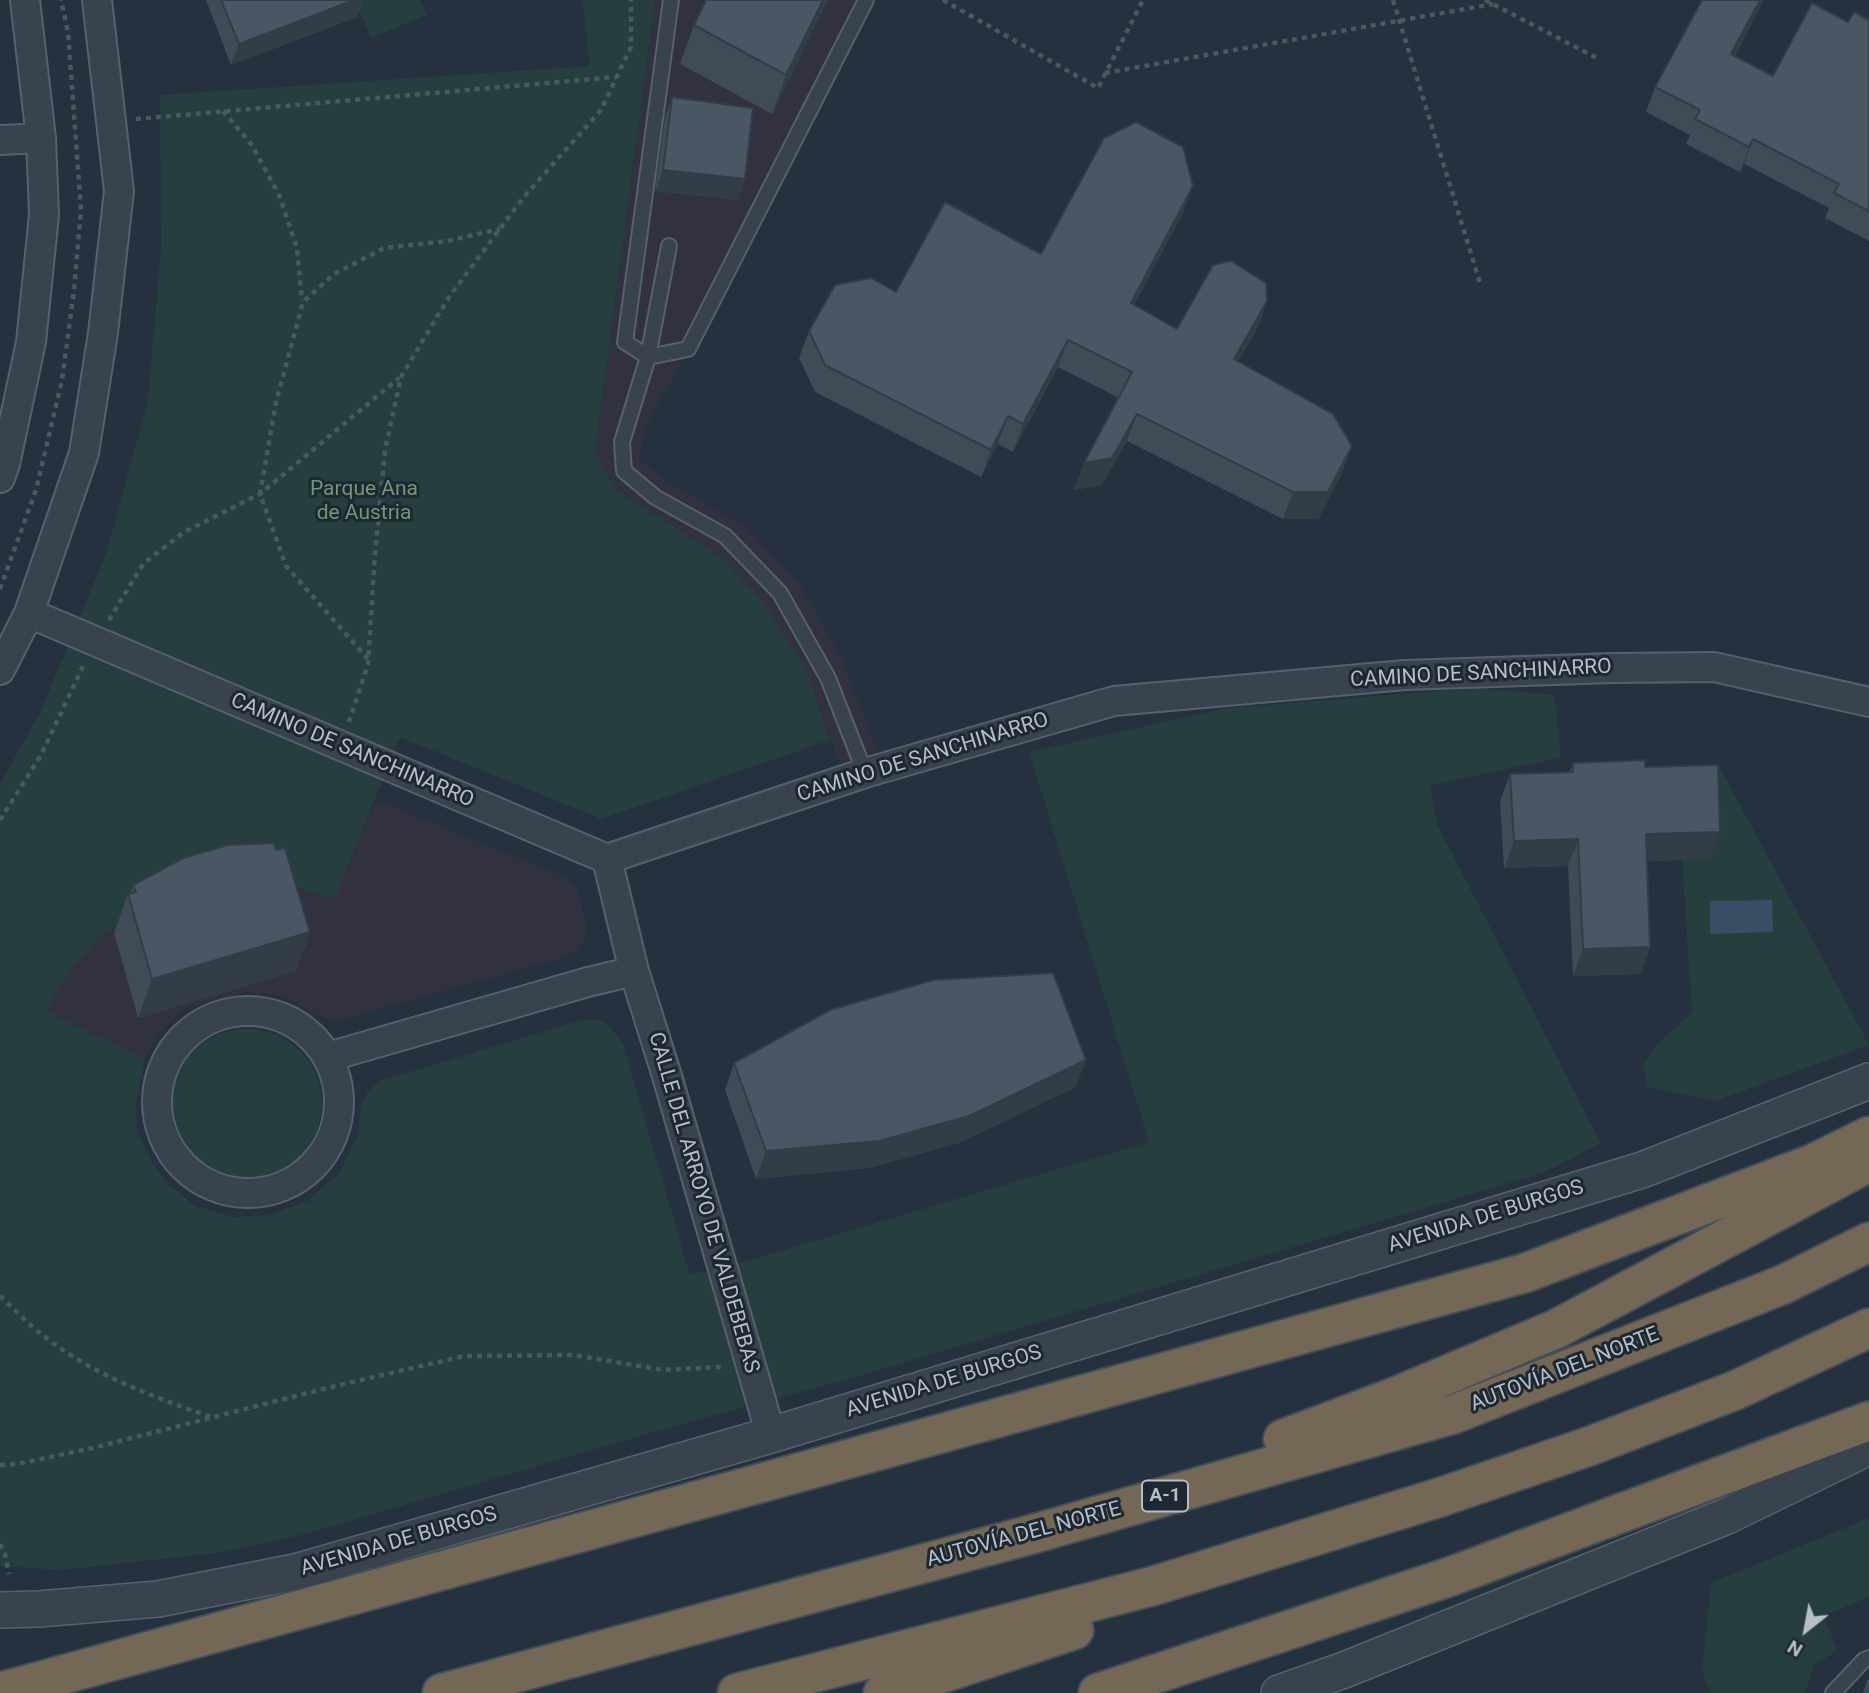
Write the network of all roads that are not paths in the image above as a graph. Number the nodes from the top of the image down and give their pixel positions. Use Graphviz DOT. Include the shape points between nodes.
graph roads {
  1 [pos="25,0"];
  2 [pos="97,0"];
  3 [pos="671,0"];
  4 [pos="866,0"];
  5 [pos="41,138"];
  6 [pos="0,139"];
  7 [pos="669,246"];
  8 [pos="648,357"];
  9 [pos="0,478"];
  10 [pos="29,613"];
  11 [pos="0,670"];
  12 [pos="1869,702"];
  13 [pos="865,773"];
  14 [pos="607,859"];
  15 [pos="634,971"];
  16 [pos="327,1058"];
  17 [pos="1869,1081"];
  18 [pos="1869,1136"];
  19 [pos="1869,1162"];
  20 [pos="1869,1242"];
  21 [pos="1869,1328"];
  22 [pos="1869,1421"];
  23 [pos="771,1434"];
  24 [pos="1869,1447"];
  25 [pos="1033,1534"];
  26 [pos="1153,1586"];
  27 [pos="0,1609"];
  28 [pos="1869,1658"];
  29 [pos="0,1692"];
  30 [pos="442,1693"];
  31 [pos="737,1693"];
  32 [pos="883,1693"];
  33 [pos="1098,1693"];
  34 [pos="1279,1693"];
  35 [pos="1833,1693"];
  1 -- 5 [label="street"];
  2 -- 10 [label="street" via="118,191 103,333 84,453"];
  3 -- 8 [label="lane" via="625,342"];
  4 -- 8 [label="lane" via="688,349"];
  5 -- 6 [label="street"];
  5 -- 9 [label="street" via="44,215 31,342"];
  7 -- 8 [label="lane"];
  8 -- 13 [label="lane" via="622,442 624,471 655,497 725,536 780,593 828,678"];
  10 -- 11 [label="street"];
  10 -- 14 [label="street, CAMINO DE SANCHINARRO"];
  12 -- 13 [label="street, CAMINO DE SANCHINARRO" via="1714,667 1405,676 1114,701"];
  13 -- 14 [label="street, CAMINO DE SANCHINARRO"];
  14 -- 15 [label="street, CALLE DEL ARROYO DE VALDEBEBAS"];
  15 -- 16 [label="street"];
  15 -- 23 [label="street, CALLE DEL ARROYO DE VALDEBEBAS"];
  16 -- 16 [label="street" via="308,1033 281,1017 250,1011 219,1015 191,1030 170,1053 158,1082 157,1114 166,1143 184,1167 207,1184 234,1193 264,1192 291,1183 314,1165 331,1142 339,1113 337,1085"];
  17 -- 23 [label="street, AVENIDA DE BURGOS" via="1642,1170"];
  18 -- 29 [label="highway" via="1812,1164 1525,1273"];
  19 -- 25 [label="highway" via="1556,1329 1392,1398"];
  20 -- 25 [label="highway, AUTOVÍA DEL NORTE / A-1" via="1782,1285 1454,1413"];
  21 -- 26 [label="highway" via="1736,1390 1590,1446"];
  22 -- 33 [label="highway" via="1449,1577"];
  23 -- 27 [label="street, AVENIDA DE BURGOS" via="295,1572 158,1599"];
  24 -- 34 [label="street" via="1727,1516"];
  25 -- 30 [label="highway, AUTOVÍA DEL NORTE / A-1"];
  26 -- 31 [label="highway"];
  26 -- 32 [label="highway" via="1084,1627"];
  28 -- 35 [label="lane"];
}
